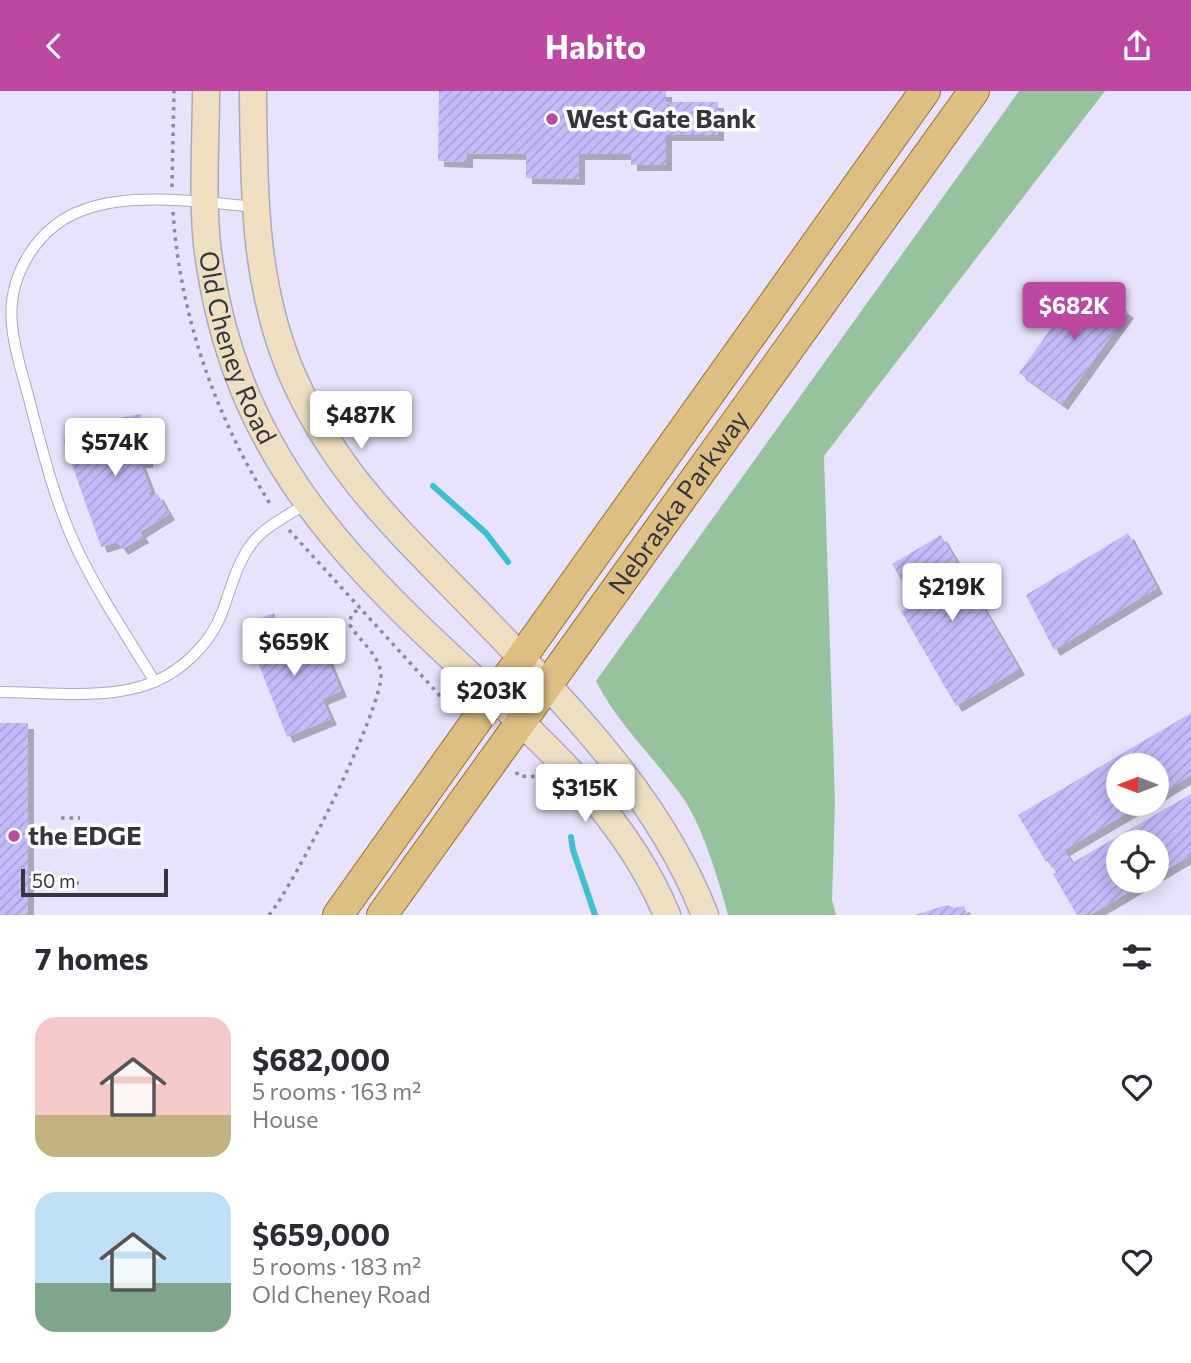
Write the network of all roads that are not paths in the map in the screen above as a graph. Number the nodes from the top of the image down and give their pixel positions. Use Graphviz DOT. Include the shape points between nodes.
graph roads {
  1 [pos="206,91"];
  2 [pos="253,91"];
  3 [pos="925,91"];
  4 [pos="974,91"];
  5 [pos="205,202"];
  6 [pos="255,207"];
  7 [pos="306,504"];
  8 [pos="522,659"];
  9 [pos="155,682"];
  10 [pos="547,688"];
  11 [pos="0,692"];
  12 [pos="494,697"];
  13 [pos="522,722"];
  14 [pos="338,915"];
  15 [pos="382,915"];
  16 [pos="667,915"];
  17 [pos="705,915"];
  1 -- 5 [label="main road, Old Cheney Road"];
  2 -- 6 [label="main road, Old Cheney Road"];
  3 -- 8 [label="main road, Nebraska Parkway"];
  4 -- 10 [label="main road, Nebraska Parkway"];
  5 -- 6 [label="lane"];
  5 -- 7 [label="main road, Old Cheney Road" via="211,270 235,365 264,436"];
  5 -- 9 [label="lane" via="115,202 74,213 50,229 24,261 11,311 17,352 61,512 99,591"];
  6 -- 8 [label="main road, Old Cheney Road" via="274,323 321,431 379,512"];
  7 -- 9 [label="lane" via="253,542 207,638 192,657"];
  7 -- 12 [label="main road, Old Cheney Road" via="360,568"];
  8 -- 10 [label="main road, Old Cheney Road"];
  8 -- 12 [label="main road, Nebraska Parkway"];
  9 -- 11 [label="lane" via="107,692"];
  10 -- 13 [label="main road, Nebraska Parkway"];
  10 -- 17 [label="main road, Old Cheney Road" via="646,804 681,860"];
  12 -- 13 [label="main road, Old Cheney Road"];
  12 -- 14 [label="main road, Nebraska Parkway"];
  13 -- 15 [label="main road, Nebraska Parkway"];
  13 -- 16 [label="main road, Old Cheney Road" via="603,808"];
}
